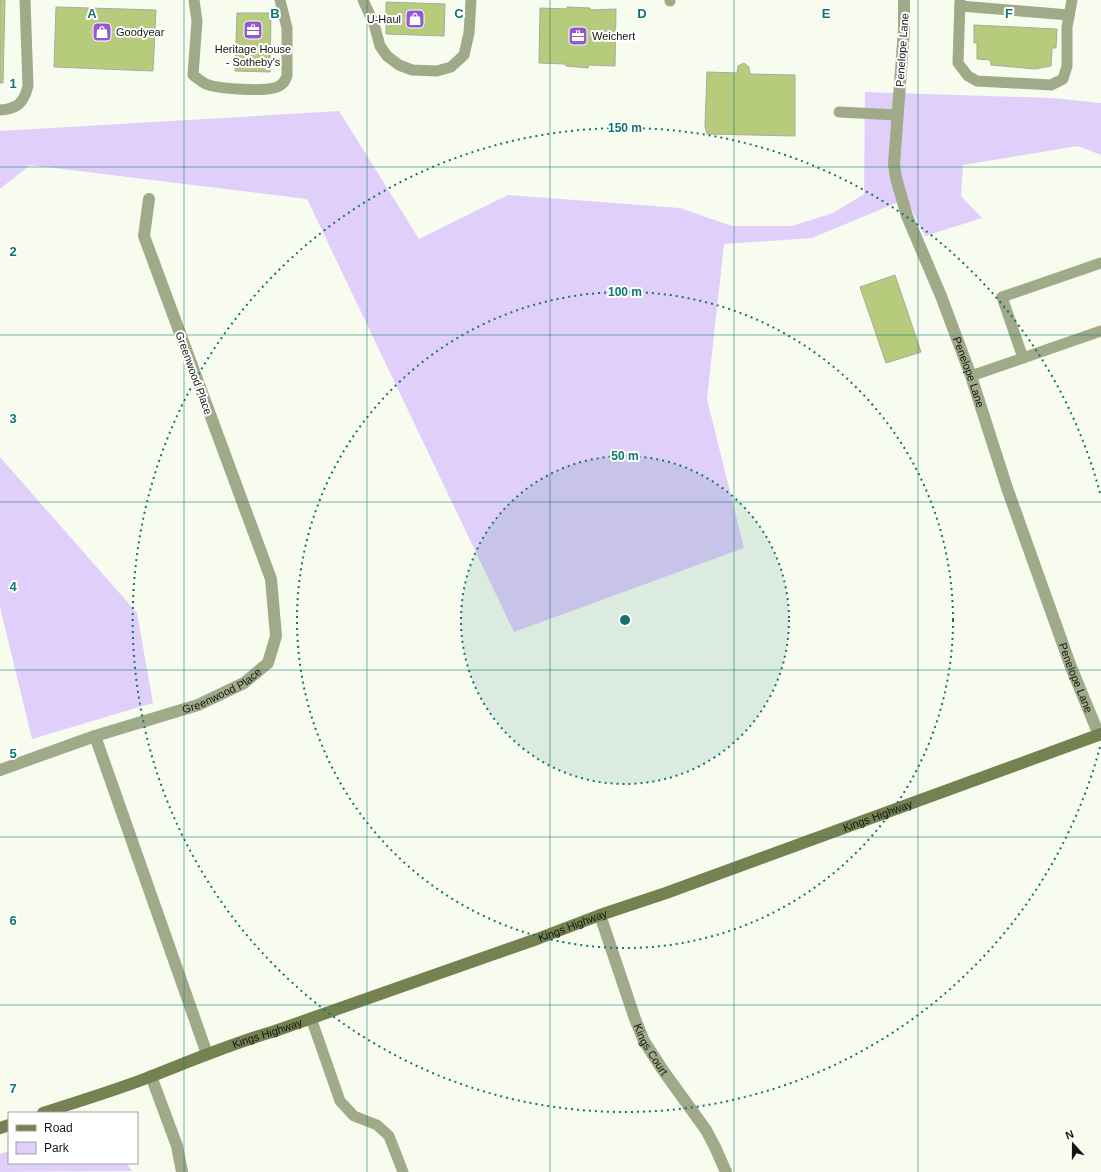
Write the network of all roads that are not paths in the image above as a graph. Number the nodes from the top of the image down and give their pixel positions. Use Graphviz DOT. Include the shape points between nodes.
graph roads {
  1 [pos="25,0"];
  2 [pos="194,0"];
  3 [pos="280,0"];
  4 [pos="363,0"];
  5 [pos="471,0"];
  6 [pos="904,0"];
  7 [pos="1072,0"];
  8 [pos="960,3"];
  9 [pos="1069,15"];
  10 [pos="0,110"];
  11 [pos="839,112"];
  12 [pos="897,114"];
  13 [pos="149,199"];
  14 [pos="1101,263"];
  15 [pos="1101,331"];
  16 [pos="1023,358"];
  17 [pos="971,376"];
  18 [pos="1100,734"];
  19 [pos="95,736"];
  20 [pos="0,770"];
  21 [pos="600,915"];
  22 [pos="311,1018"];
  23 [pos="207,1054"];
  24 [pos="151,1076"];
  25 [pos="46,1112"];
  26 [pos="182,1172"];
  27 [pos="403,1172"];
  28 [pos="726,1172"];
  1 -- 10 [label="lane" via="28,86 25,98 15,107"];
  2 -- 3 [label="lane" via="197,21 193,75 206,84 269,90 279,87 287,76 287,28"];
  4 -- 5 [label="lane" via="380,46 387,56 412,70 437,71 451,67 464,55 470,34"];
  6 -- 12 [label="street, Penelope Lane"];
  7 -- 9 [label="lane"];
  8 -- 9 [label="lane"];
  8 -- 9 [label="lane" via="958,63 968,76 977,81 1051,85 1063,79 1067,66"];
  11 -- 12 [label="lane"];
  12 -- 17 [label="street, Penelope Lane" via="894,164 896,178 907,216"];
  13 -- 19 [label="street, Greenwood Place" via="144,236 271,579 276,636 268,663 244,683 198,705"];
  14 -- 16 [label="lane" via="1002,297"];
  15 -- 16 [label="lane"];
  16 -- 17 [label="lane"];
  17 -- 18 [label="street, Penelope Lane" via="1007,488 1068,659"];
  18 -- 21 [label="street, Kings Highway"];
  19 -- 20 [label="street, Greenwood Place"];
  19 -- 23 [label="street"];
  21 -- 22 [label="street, Kings Highway"];
  21 -- 28 [label="street, Kings Court" via="644,1041 706,1130"];
  22 -- 23 [label="street, Kings Highway"];
  22 -- 27 [label="lane" via="340,1101 354,1116 377,1125 389,1136"];
  23 -- 24 [label="street, Kings Highway"];
  24 -- 25 [label="street, Kings Highway"];
  24 -- 26 [label="street" via="178,1146"];
}
